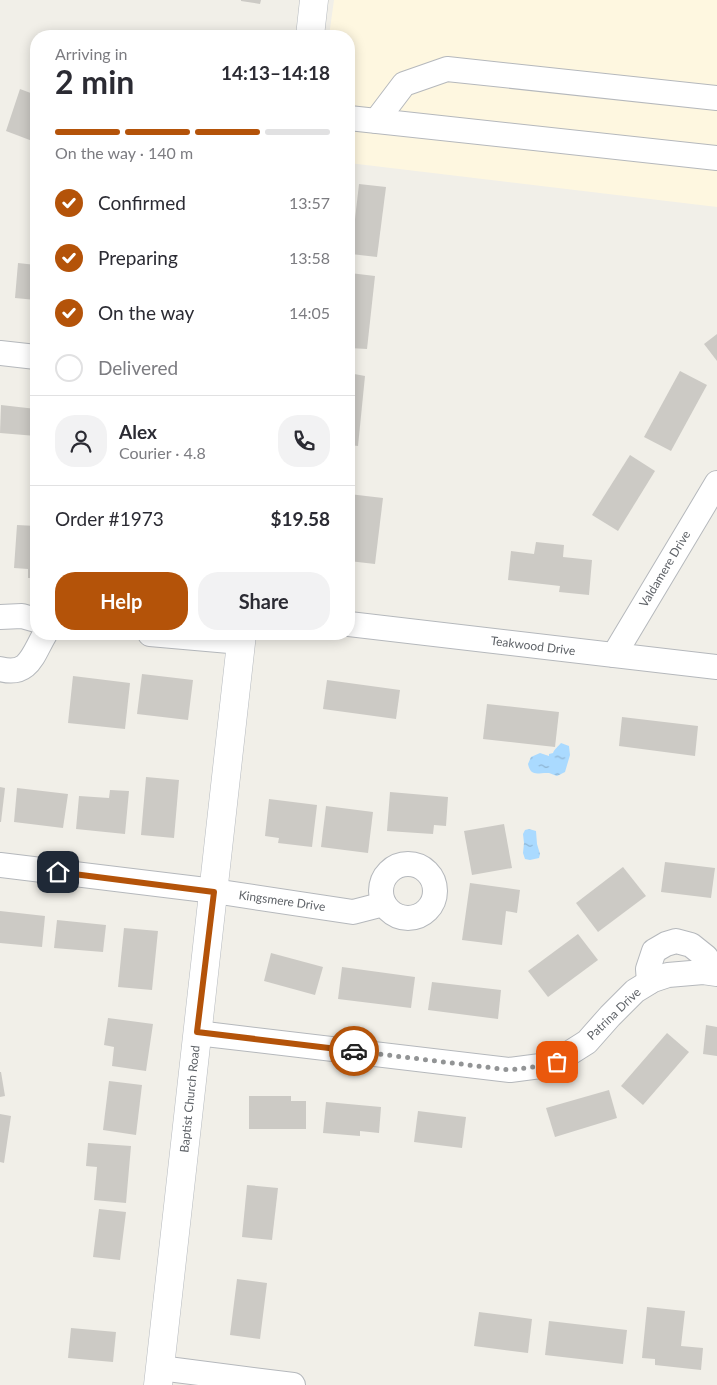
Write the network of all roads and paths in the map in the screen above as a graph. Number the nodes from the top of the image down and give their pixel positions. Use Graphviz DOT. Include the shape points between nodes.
graph roads {
  1 [pos="314,0"];
  2 [pos="311,30"];
  3 [pos="717,98"];
  4 [pos="355,119"];
  5 [pos="376,121"];
  6 [pos="717,158"];
  7 [pos="0,353"];
  8 [pos="30,356"];
  9 [pos="717,483"];
  10 [pos="0,617"];
  11 [pos="30,618"];
  12 [pos="355,625"];
  13 [pos="42,640"];
  14 [pos="242,640"];
  15 [pos="614,655"];
  16 [pos="717,667"];
  17 [pos="0,669"];
  18 [pos="0,865"];
  19 [pos="214,892"];
  20 [pos="384,904"];
  21 [pos="716,973"];
  22 [pos="649,982"];
  23 [pos="197,1032"];
  24 [pos="159,1377"];
  25 [pos="293,1385"];
  1 -- 2 [label="street"];
  3 -- 5 [label="street" via="447,69 404,84"];
  4 -- 5 [label="street"];
  5 -- 6 [label="street"];
  7 -- 8 [label="street"];
  9 -- 15 [label="street, Valdamere Drive"];
  10 -- 11 [label="street"];
  12 -- 15 [label="street, Teakwood Drive"];
  13 -- 17 [label="street" via="33,658 23,668"];
  14 -- 19 [label="street, Baptist Church Road"];
  15 -- 16 [label="street, Teakwood Drive"];
  18 -- 19 [label="street, Kingsmere Drive"];
  19 -- 20 [label="street, Kingsmere Drive" via="353,912"];
  19 -- 23 [label="street, Baptist Church Road"];
  21 -- 22 [label="street, Patrina Drive" via="668,975"];
  21 -- 22 [label="street, Patrina Drive" via="706,957 691,944 676,941 654,951 648,969"];
  22 -- 23 [label="street, Patrina Drive" via="635,991 587,1042 557,1062 510,1070"];
  23 -- 24 [label="street, Baptist Church Road"];
  24 -- 25 [label="street"];
}
